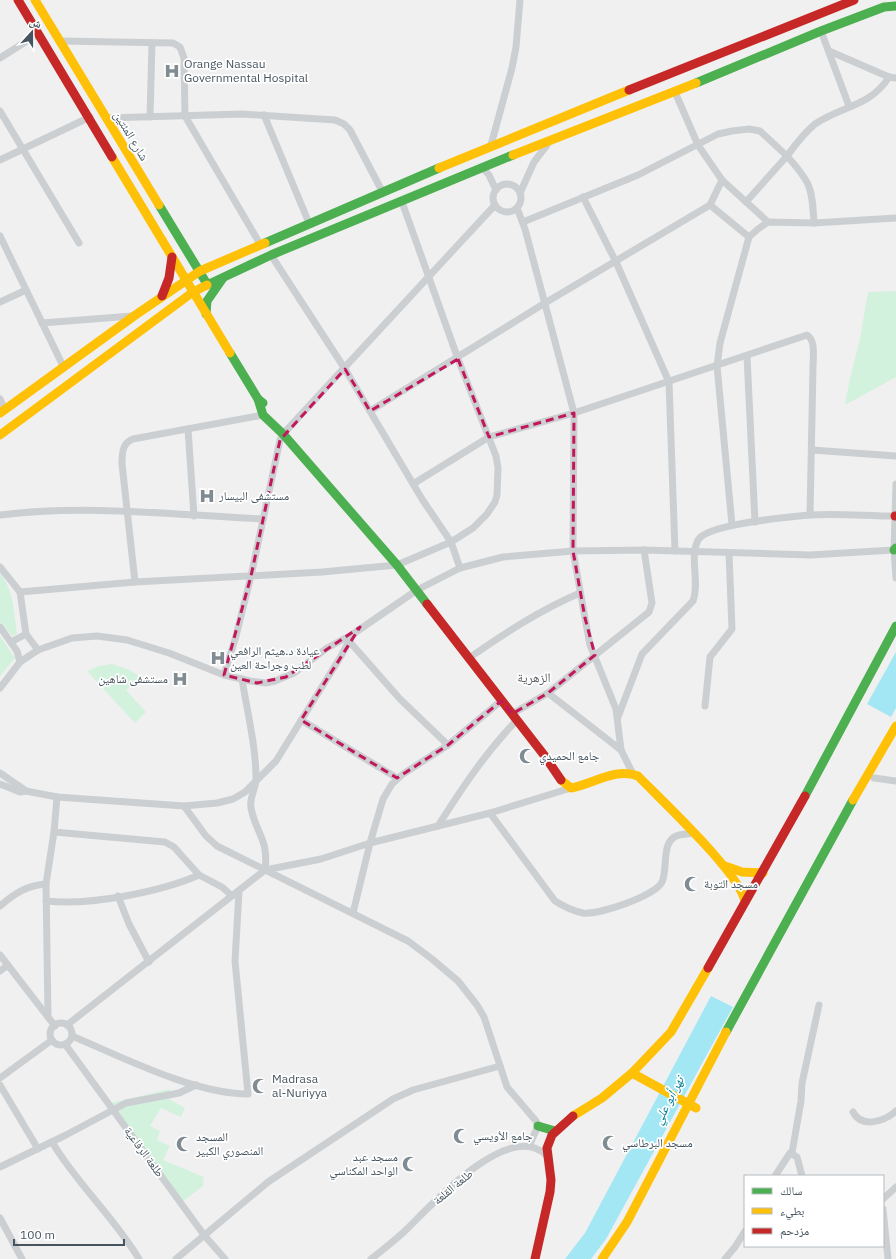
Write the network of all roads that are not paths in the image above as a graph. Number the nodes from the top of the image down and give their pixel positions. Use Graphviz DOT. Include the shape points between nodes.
graph roads {
  1 [pos="18,0"];
  2 [pos="35,0"];
  3 [pos="520,0"];
  4 [pos="854,0"];
  5 [pos="896,6"];
  6 [pos="823,12"];
  7 [pos="825,30"];
  8 [pos="38,34"];
  9 [pos="60,41"];
  10 [pos="152,43"];
  11 [pos="829,51"];
  12 [pos="0,58"];
  13 [pos="892,77"];
  14 [pos="675,92"];
  15 [pos="849,106"];
  16 [pos="0,111"];
  17 [pos="264,115"];
  18 [pos="150,116"];
  19 [pos="185,116"];
  20 [pos="90,117"];
  21 [pos="106,118"];
  22 [pos="553,138"];
  23 [pos="491,145"];
  24 [pos="698,145"];
  25 [pos="23,149"];
  26 [pos="786,156"];
  27 [pos="0,160"];
  28 [pos="482,167"];
  29 [pos="722,180"];
  30 [pos="496,190"];
  31 [pos="382,191"];
  32 [pos="520,193"];
  33 [pos="583,197"];
  34 [pos="402,202"];
  35 [pos="746,202"];
  36 [pos="495,205"];
  37 [pos="710,205"];
  38 [pos="517,208"];
  39 [pos="896,218"];
  40 [pos="522,222"];
  41 [pos="768,222"];
  42 [pos="309,223"];
  43 [pos="814,223"];
  44 [pos="0,236"];
  45 [pos="749,237"];
  46 [pos="78,243"];
  47 [pos="260,244"];
  48 [pos="271,255"];
  49 [pos="172,257"];
  50 [pos="616,262"];
  51 [pos="200,271"];
  52 [pos="224,276"];
  53 [pos="428,278"];
  54 [pos="186,280"];
  55 [pos="207,284"];
  56 [pos="26,290"];
  57 [pos="193,292"];
  58 [pos="161,297"];
  59 [pos="0,302"];
  60 [pos="545,303"];
  61 [pos="206,314"];
  62 [pos="134,316"];
  63 [pos="42,322"];
  64 [pos="747,356"];
  65 [pos="458,359"];
  66 [pos="717,366"];
  67 [pos="64,368"];
  68 [pos="345,369"];
  69 [pos="669,382"];
  70 [pos="0,399"];
  71 [pos="258,399"];
  72 [pos="2,411"];
  73 [pos="370,411"];
  74 [pos="574,413"];
  75 [pos="263,415"];
  76 [pos="188,429"];
  77 [pos="283,434"];
  78 [pos="0,435"];
  79 [pos="488,437"];
  80 [pos="812,450"];
  81 [pos="896,456"];
  82 [pos="414,484"];
  83 [pos="896,484"];
  84 [pos="126,512"];
  85 [pos="0,515"];
  86 [pos="810,515"];
  87 [pos="194,516"];
  88 [pos="896,516"];
  89 [pos="263,519"];
  90 [pos="755,522"];
  91 [pos="732,525"];
  92 [pos="451,542"];
  93 [pos="895,549"];
  94 [pos="644,550"];
  95 [pos="574,551"];
  96 [pos="675,551"];
  97 [pos="695,552"];
  98 [pos="729,553"];
  99 [pos="398,565"];
  100 [pos="0,566"];
  101 [pos="460,568"];
  102 [pos="251,576"];
  103 [pos="896,578"];
  104 [pos="135,582"];
  105 [pos="417,590"];
  106 [pos="20,592"];
  107 [pos="580,593"];
  108 [pos="896,626"];
  109 [pos="0,627"];
  110 [pos="26,634"];
  111 [pos="353,634"];
  112 [pos="349,641"];
  113 [pos="11,642"];
  114 [pos="38,650"];
  115 [pos="595,655"];
  116 [pos="469,658"];
  117 [pos="20,662"];
  118 [pos="224,675"];
  119 [pos="242,679"];
  120 [pos="0,688"];
  121 [pos="548,694"];
  122 [pos="501,701"];
  123 [pos="705,706"];
  124 [pos="515,717"];
  125 [pos="618,717"];
  126 [pos="301,720"];
  127 [pos="896,726"];
  128 [pos="896,741"];
  129 [pos="448,746"];
  130 [pos="621,750"];
  131 [pos="632,772"];
  132 [pos="0,773"];
  133 [pos="397,778"];
  134 [pos="874,778"];
  135 [pos="256,780"];
  136 [pos="896,781"];
  137 [pos="0,784"];
  138 [pos="571,788"];
  139 [pos="26,791"];
  140 [pos="57,797"];
  141 [pos="184,806"];
  142 [pos="490,813"];
  143 [pos="438,826"];
  144 [pos="54,832"];
  145 [pos="695,833"];
  146 [pos="370,843"];
  147 [pos="724,866"];
  148 [pos="265,870"];
  149 [pos="763,873"];
  150 [pos="200,875"];
  151 [pos="46,884"];
  152 [pos="239,891"];
  153 [pos="118,896"];
  154 [pos="232,896"];
  155 [pos="46,900"];
  156 [pos="745,902"];
  157 [pos="0,906"];
  158 [pos="353,913"];
  159 [pos="0,954"];
  160 [pos="148,962"];
  161 [pos="8,965"];
  162 [pos="0,971"];
  163 [pos="819,1005"];
  164 [pos="48,1017"];
  165 [pos="67,1025"];
  166 [pos="55,1026"];
  167 [pos="72,1036"];
  168 [pos="52,1040"];
  169 [pos="65,1044"];
  170 [pos="500,1066"];
  171 [pos="632,1073"];
  172 [pos="0,1078"];
  173 [pos="0,1085"];
  174 [pos="196,1085"];
  175 [pos="689,1104"];
  176 [pos="113,1110"];
  177 [pos="896,1111"];
  178 [pos="853,1112"];
  179 [pos="538,1126"];
  180 [pos="555,1130"];
  181 [pos="52,1142"];
  182 [pos="529,1146"];
  183 [pos="38,1149"];
  184 [pos="792,1153"];
  185 [pos="547,1156"];
  186 [pos="0,1167"];
  187 [pos="776,1175"];
  188 [pos="802,1175"];
  189 [pos="896,1187"];
  190 [pos="884,1198"];
  191 [pos="0,1218"];
  192 [pos="884,1219"];
  193 [pos="744,1233"];
  194 [pos="204,1235"];
  195 [pos="22,1259"];
  196 [pos="139,1259"];
  197 [pos="176,1259"];
  198 [pos="225,1259"];
  199 [pos="371,1259"];
  200 [pos="535,1259"];
  201 [pos="602,1259"];
  202 [pos="612,1259"];
  203 [pos="725,1259"];
  204 [pos="888,1259"];
  1 -- 8 [label="main road"];
  2 -- 9 [label="main road, شارع المئتين"];
  3 -- 23 [label="street" via="514,61"];
  4 -- 6 [label="main road"];
  5 -- 7 [label="main road" via="884,7"];
  6 -- 7 [label="main road"];
  6 -- 23 [label="main road"];
  7 -- 11 [label="street"];
  7 -- 14 [label="main road"];
  8 -- 12 [label="street"];
  8 -- 20 [label="main road"];
  9 -- 10 [label="street"];
  9 -- 21 [label="main road, شارع المئتين"];
  10 -- 18 [label="street"];
  10 -- 19 [label="street" via="173,43 180,47 184,58"];
  11 -- 13 [label="street"];
  11 -- 15 [label="street"];
  13 -- 15 [label="street" via="873,96"];
  14 -- 22 [label="main road"];
  14 -- 24 [label="street"];
  15 -- 26 [label="street" via="815,125"];
  16 -- 25 [label="street"];
  17 -- 19 [label="street"];
  17 -- 31 [label="street" via="335,120 344,124 356,139"];
  17 -- 42 [label="street"];
  18 -- 19 [label="street"];
  18 -- 21 [label="street"];
  19 -- 47 [label="street"];
  20 -- 25 [label="street"];
  20 -- 49 [label="main road"];
  21 -- 51 [label="main road, شارع المئتين"];
  22 -- 28 [label="main road"];
  22 -- 32 [label="street" via="534,162"];
  23 -- 31 [label="main road"];
  24 -- 26 [label="street" via="718,134 749,129 760,131"];
  24 -- 29 [label="street"];
  24 -- 33 [label="street" via="638,175"];
  25 -- 27 [label="street"];
  25 -- 46 [label="street"];
  26 -- 35 [label="street"];
  26 -- 43 [label="street" via="810,186"];
  28 -- 30 [label="street"];
  28 -- 34 [label="main road"];
  29 -- 35 [label="street"];
  29 -- 37 [label="street"];
  30 -- 32 [label="street" via="507,184 515,187"];
  30 -- 36 [label="street"];
  31 -- 42 [label="main road"];
  32 -- 38 [label="street"];
  33 -- 40 [label="street"];
  33 -- 50 [label="street"];
  34 -- 48 [label="main road"];
  34 -- 53 [label="street"];
  35 -- 41 [label="street"];
  36 -- 38 [label="street" via="505,212"];
  36 -- 53 [label="street"];
  37 -- 45 [label="street"];
  37 -- 50 [label="street"];
  38 -- 40 [label="street"];
  39 -- 43 [label="street"];
  40 -- 60 [label="street"];
  41 -- 43 [label="street"];
  41 -- 45 [label="street"];
  42 -- 47 [label="main road"];
  44 -- 56 [label="street"];
  45 -- 66 [label="street" via="724,329"];
  47 -- 51 [label="main road"];
  48 -- 52 [label="main road"];
  48 -- 68 [label="street"];
  49 -- 54 [label="main road"];
  49 -- 58 [label="main road" via="169,278"];
  50 -- 60 [label="street"];
  50 -- 69 [label="street"];
  51 -- 54 [label="main road"];
  51 -- 55 [label="main road, شارع المئتين"];
  52 -- 55 [label="main road"];
  52 -- 61 [label="main road" via="207,301"];
  53 -- 65 [label="street"];
  53 -- 68 [label="street"];
  54 -- 57 [label="main road"];
  54 -- 58 [label="main road"];
  55 -- 57 [label="main road"];
  56 -- 59 [label="street"];
  56 -- 63 [label="street"];
  57 -- 61 [label="main road"];
  57 -- 78 [label="main road"];
  58 -- 62 [label="main road"];
  60 -- 65 [label="street"];
  60 -- 74 [label="street"];
  61 -- 71 [label="main road"];
  62 -- 63 [label="street"];
  62 -- 67 [label="main road"];
  63 -- 67 [label="street"];
  64 -- 66 [label="street"];
  64 -- 80 [label="street" via="805,335 810,338 813,367"];
  64 -- 90 [label="street"];
  65 -- 73 [label="street"];
  65 -- 79 [label="street"];
  66 -- 69 [label="street"];
  66 -- 91 [label="street"];
  67 -- 72 [label="main road"];
  68 -- 73 [label="street"];
  68 -- 77 [label="street"];
  69 -- 74 [label="street"];
  69 -- 96 [label="street"];
  70 -- 72 [label="street"];
  71 -- 75 [label="main road"];
  71 -- 77 [label="main road"];
  73 -- 82 [label="street"];
  74 -- 79 [label="street"];
  74 -- 95 [label="street"];
  75 -- 76 [label="street"];
  75 -- 77 [label="main road"];
  76 -- 84 [label="street" via="133,439 125,445 122,451 122,464"];
  76 -- 87 [label="street"];
  77 -- 89 [label="street"];
  77 -- 99 [label="main road"];
  79 -- 82 [label="street"];
  79 -- 92 [label="street" via="498,468 495,502 473,528"];
  80 -- 81 [label="street"];
  80 -- 86 [label="street"];
  82 -- 92 [label="street"];
  83 -- 88 [label="street"];
  84 -- 85 [label="street" via="33,511"];
  84 -- 87 [label="street"];
  84 -- 104 [label="street"];
  86 -- 88 [label="street"];
  86 -- 90 [label="street"];
  87 -- 89 [label="street"];
  88 -- 93 [label="street"];
  89 -- 102 [label="street"];
  90 -- 91 [label="street"];
  91 -- 97 [label="street" via="702,535"];
  92 -- 99 [label="street"];
  92 -- 101 [label="street"];
  93 -- 98 [label="street" via="810,555"];
  93 -- 103 [label="street"];
  94 -- 95 [label="street"];
  94 -- 96 [label="street"];
  94 -- 115 [label="street" via="651,608"];
  95 -- 101 [label="street" via="503,557"];
  95 -- 107 [label="street"];
  96 -- 97 [label="street"];
  97 -- 98 [label="street"];
  97 -- 125 [label="street" via="693,601 642,654"];
  98 -- 123 [label="street" via="732,629 710,657"];
  99 -- 102 [label="street"];
  99 -- 105 [label="main road"];
  100 -- 106 [label="street"];
  101 -- 105 [label="street"];
  102 -- 104 [label="street"];
  102 -- 118 [label="street"];
  104 -- 106 [label="street"];
  105 -- 111 [label="street"];
  105 -- 116 [label="main road"];
  106 -- 110 [label="street"];
  107 -- 115 [label="street" via="590,645"];
  107 -- 116 [label="street" via="516,625"];
  108 -- 149 [label="main road"];
  109 -- 113 [label="street"];
  110 -- 113 [label="street"];
  110 -- 114 [label="street"];
  111 -- 112 [label="street"];
  111 -- 119 [label="street" via="327,648 286,677 257,683"];
  112 -- 126 [label="street"];
  112 -- 129 [label="street" via="400,699"];
  113 -- 117 [label="street"];
  114 -- 117 [label="street"];
  114 -- 118 [label="street" via="72,638 97,636 127,640 169,653"];
  115 -- 121 [label="street"];
  115 -- 125 [label="street"];
  116 -- 122 [label="main road"];
  117 -- 120 [label="street"];
  118 -- 119 [label="street"];
  119 -- 135 [label="street"];
  121 -- 124 [label="street"];
  121 -- 130 [label="street"];
  122 -- 124 [label="main road"];
  122 -- 129 [label="street"];
  124 -- 138 [label="main road" via="563,783"];
  124 -- 143 [label="street" via="477,767"];
  125 -- 130 [label="street"];
  126 -- 133 [label="street"];
  126 -- 135 [label="street" via="276,760"];
  127 -- 175 [label="main road" via="847,810"];
  128 -- 134 [label="main road"];
  129 -- 133 [label="street"];
  130 -- 131 [label="street"];
  131 -- 138 [label="main road" via="622,772 592,784"];
  131 -- 145 [label="main road" via="644,780"];
  132 -- 139 [label="street"];
  133 -- 146 [label="street" via="383,799"];
  134 -- 136 [label="street"];
  134 -- 175 [label="main road" via="753,999"];
  135 -- 141 [label="street" via="245,792 233,799"];
  135 -- 148 [label="street" via="251,796 251,808 265,848"];
  137 -- 139 [label="street" via="20,792"];
  138 -- 142 [label="street"];
  139 -- 140 [label="street"];
  140 -- 141 [label="street"];
  140 -- 144 [label="street"];
  141 -- 148 [label="street" via="210,841"];
  142 -- 143 [label="street"];
  142 -- 145 [label="street" via="555,901 583,913 596,913 655,891 662,882 668,844 676,836"];
  143 -- 146 [label="street"];
  144 -- 150 [label="street" via="165,842 174,847"];
  144 -- 151 [label="street"];
  145 -- 147 [label="main road"];
  146 -- 148 [label="street" via="321,859"];
  146 -- 158 [label="street"];
  147 -- 149 [label="main road" via="742,872"];
  147 -- 156 [label="main road" via="744,894"];
  148 -- 152 [label="street"];
  148 -- 158 [label="street"];
  149 -- 156 [label="main road"];
  150 -- 153 [label="street" via="169,886"];
  150 -- 154 [label="street"];
  151 -- 155 [label="street"];
  151 -- 157 [label="street" via="28,886"];
  152 -- 154 [label="street"];
  152 -- 174 [label="street" via="235,961 248,1094 234,1094"];
  153 -- 155 [label="street" via="81,902"];
  153 -- 160 [label="street"];
  154 -- 160 [label="street"];
  155 -- 164 [label="street"];
  156 -- 171 [label="main road" via="672,1032"];
  158 -- 170 [label="street" via="408,941 458,981 484,1017"];
  159 -- 161 [label="street"];
  160 -- 165 [label="street"];
  161 -- 162 [label="street"];
  161 -- 164 [label="street"];
  163 -- 184 [label="street" via="802,1083"];
  164 -- 166 [label="street"];
  165 -- 166 [label="street"];
  165 -- 167 [label="street"];
  166 -- 168 [label="street" via="51,1031"];
  167 -- 169 [label="street"];
  167 -- 174 [label="street"];
  168 -- 169 [label="street" via="58,1044"];
  168 -- 172 [label="street"];
  169 -- 176 [label="street, طلعة الرفاعية"];
  170 -- 179 [label="street" via="507,1087"];
  170 -- 194 [label="street" via="393,1098 268,1182"];
  171 -- 175 [label="main road"];
  171 -- 180 [label="main road" via="602,1098"];
  173 -- 183 [label="street"];
  174 -- 176 [label="street" via="179,1092 126,1103"];
  175 -- 201 [label="main road" via="627,1222"];
  175 -- 202 [label="main road" via="634,1225"];
  176 -- 181 [label="street"];
  176 -- 194 [label="street, طلعة الرفاعية"];
  177 -- 178 [label="street" via="881,1120 871,1122 860,1119"];
  179 -- 180 [label="main road"];
  179 -- 182 [label="street"];
  180 -- 185 [label="main road" via="549,1141"];
  181 -- 183 [label="street"];
  181 -- 196 [label="street" via="69,1168 115,1223"];
  182 -- 185 [label="street"];
  182 -- 199 [label="street, طلعة القلعة" via="517,1147 489,1159 464,1176"];
  183 -- 186 [label="street"];
  184 -- 187 [label="street"];
  184 -- 188 [label="street" via="798,1160"];
  185 -- 200 [label="main road" via="551,1186"];
  189 -- 190 [label="street"];
  191 -- 195 [label="street"];
  192 -- 204 [label="street"];
  193 -- 203 [label="street"];
  194 -- 197 [label="street"];
  194 -- 198 [label="street, طلعة الرفاعية"];
}
